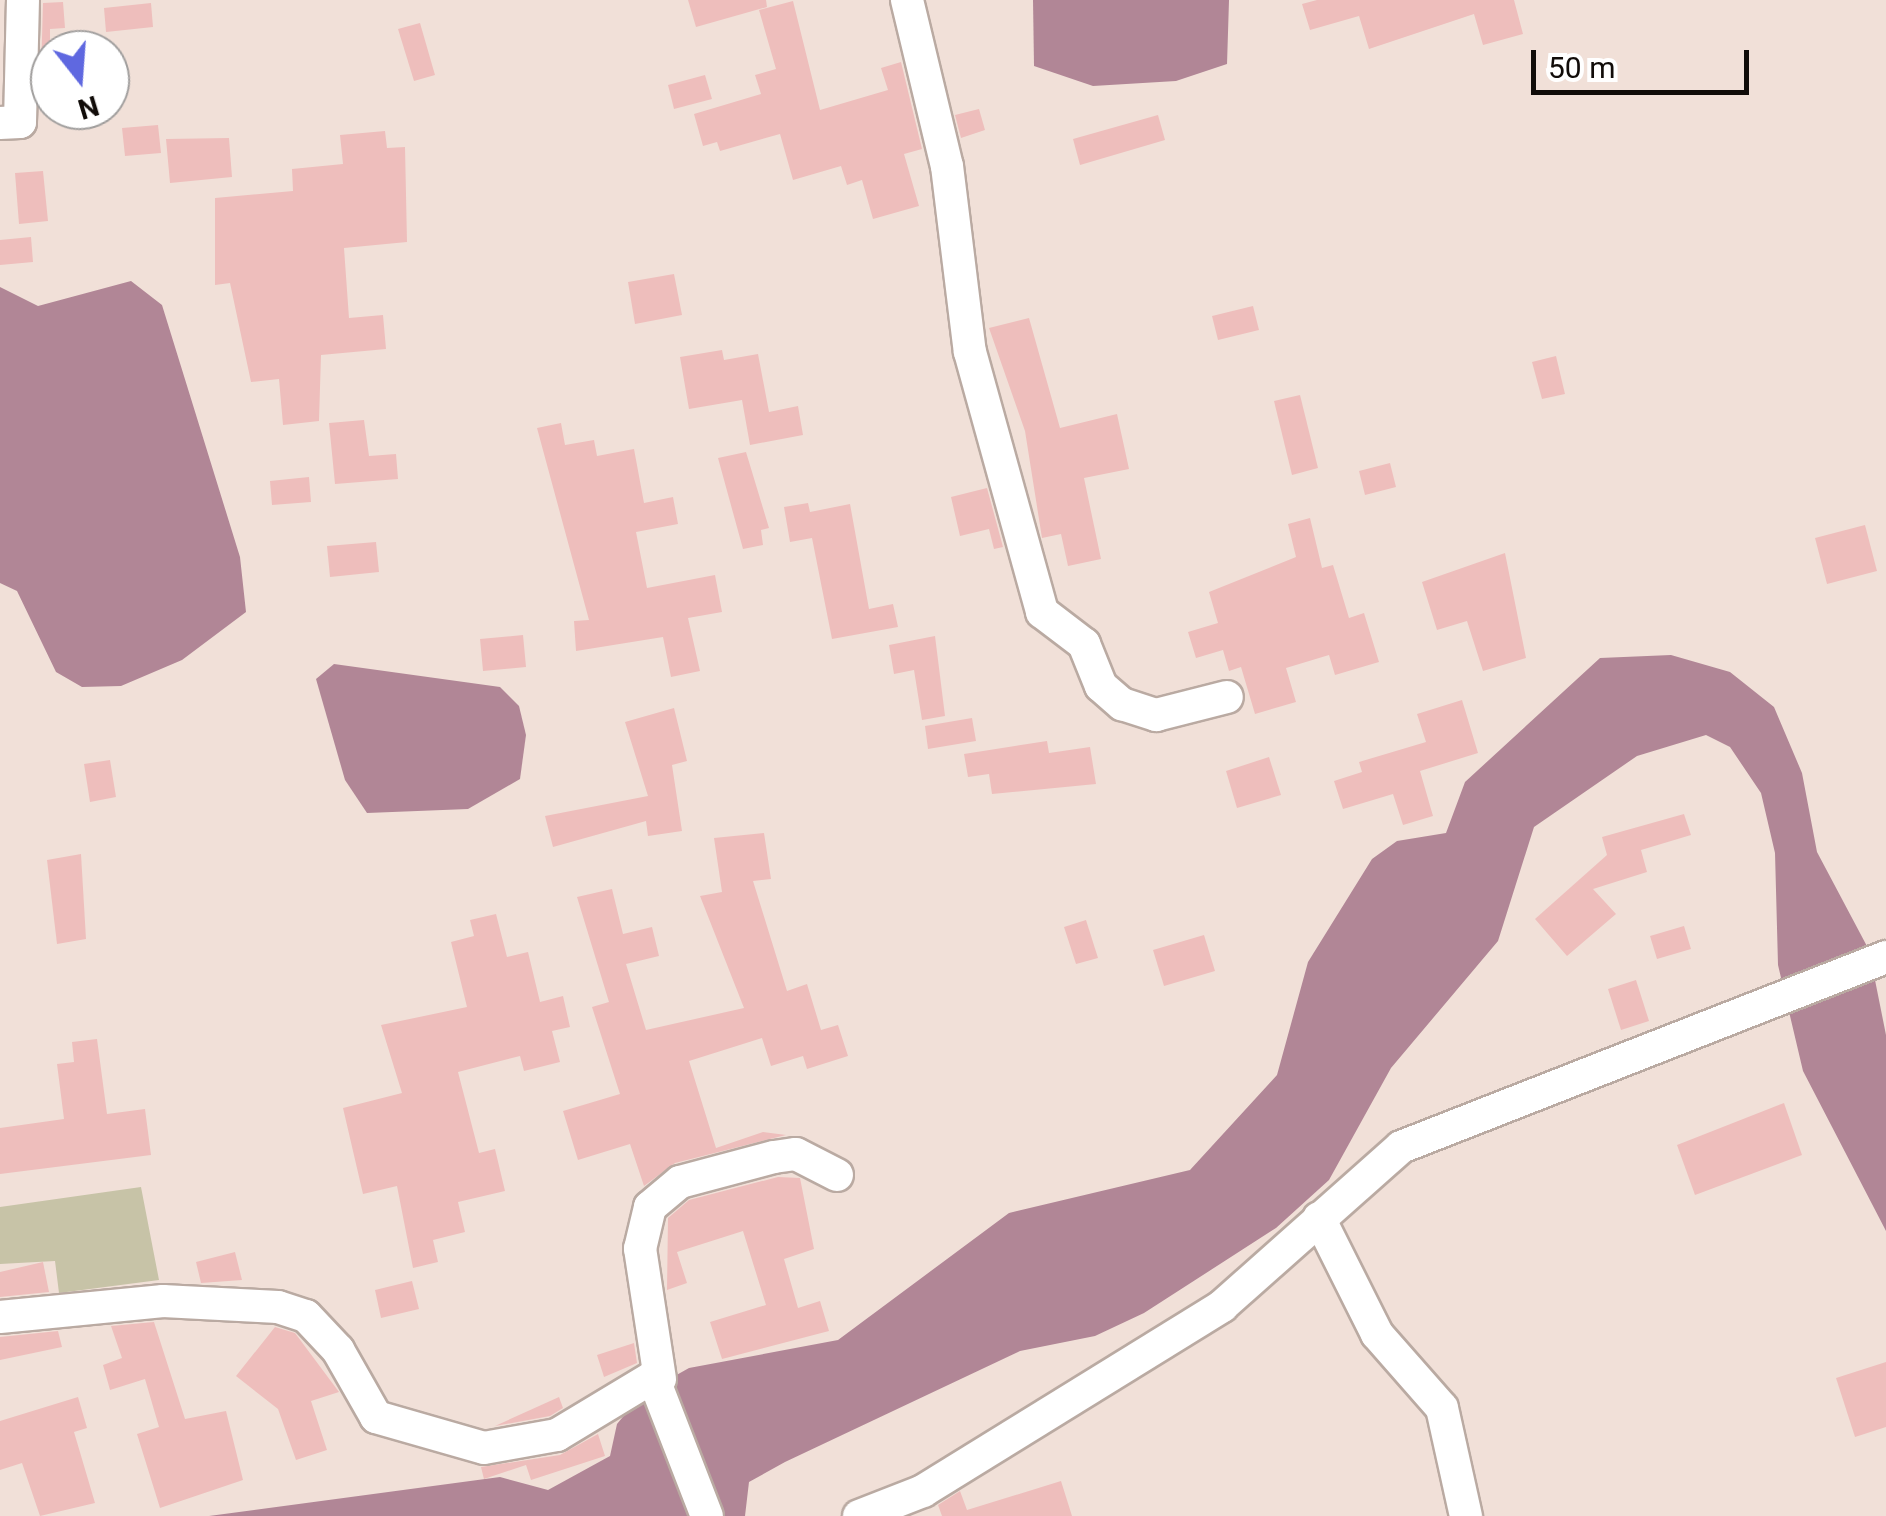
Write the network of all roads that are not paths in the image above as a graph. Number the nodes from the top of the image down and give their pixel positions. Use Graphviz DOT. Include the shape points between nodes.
graph roads {
  1 [pos="23,0"];
  2 [pos="907,0"];
  3 [pos="0,124"];
  4 [pos="1227,696"];
  5 [pos="1882,960"];
  6 [pos="837,1175"];
  7 [pos="1319,1218"];
  8 [pos="0,1317"];
  9 [pos="660,1380"];
  10 [pos="707,1516"];
  11 [pos="859,1516"];
  12 [pos="1466,1516"];
  1 -- 3 [label="street" via="20,122"];
  2 -- 4 [label="street" via="948,166 970,352 1042,612 1084,644 1101,686 1122,704 1156,715"];
  5 -- 7 [label="street" via="1401,1147"];
  6 -- 9 [label="street" via="796,1154 774,1157 680,1182 650,1207 640,1249"];
  7 -- 11 [label="street" via="1222,1306 937,1483"];
  7 -- 12 [label="street" via="1377,1334 1442,1408"];
  8 -- 9 [label="street" via="125,1302 278,1308 306,1316 338,1350 376,1417 484,1448 557,1435"];
  9 -- 10 [label="street"];
}
